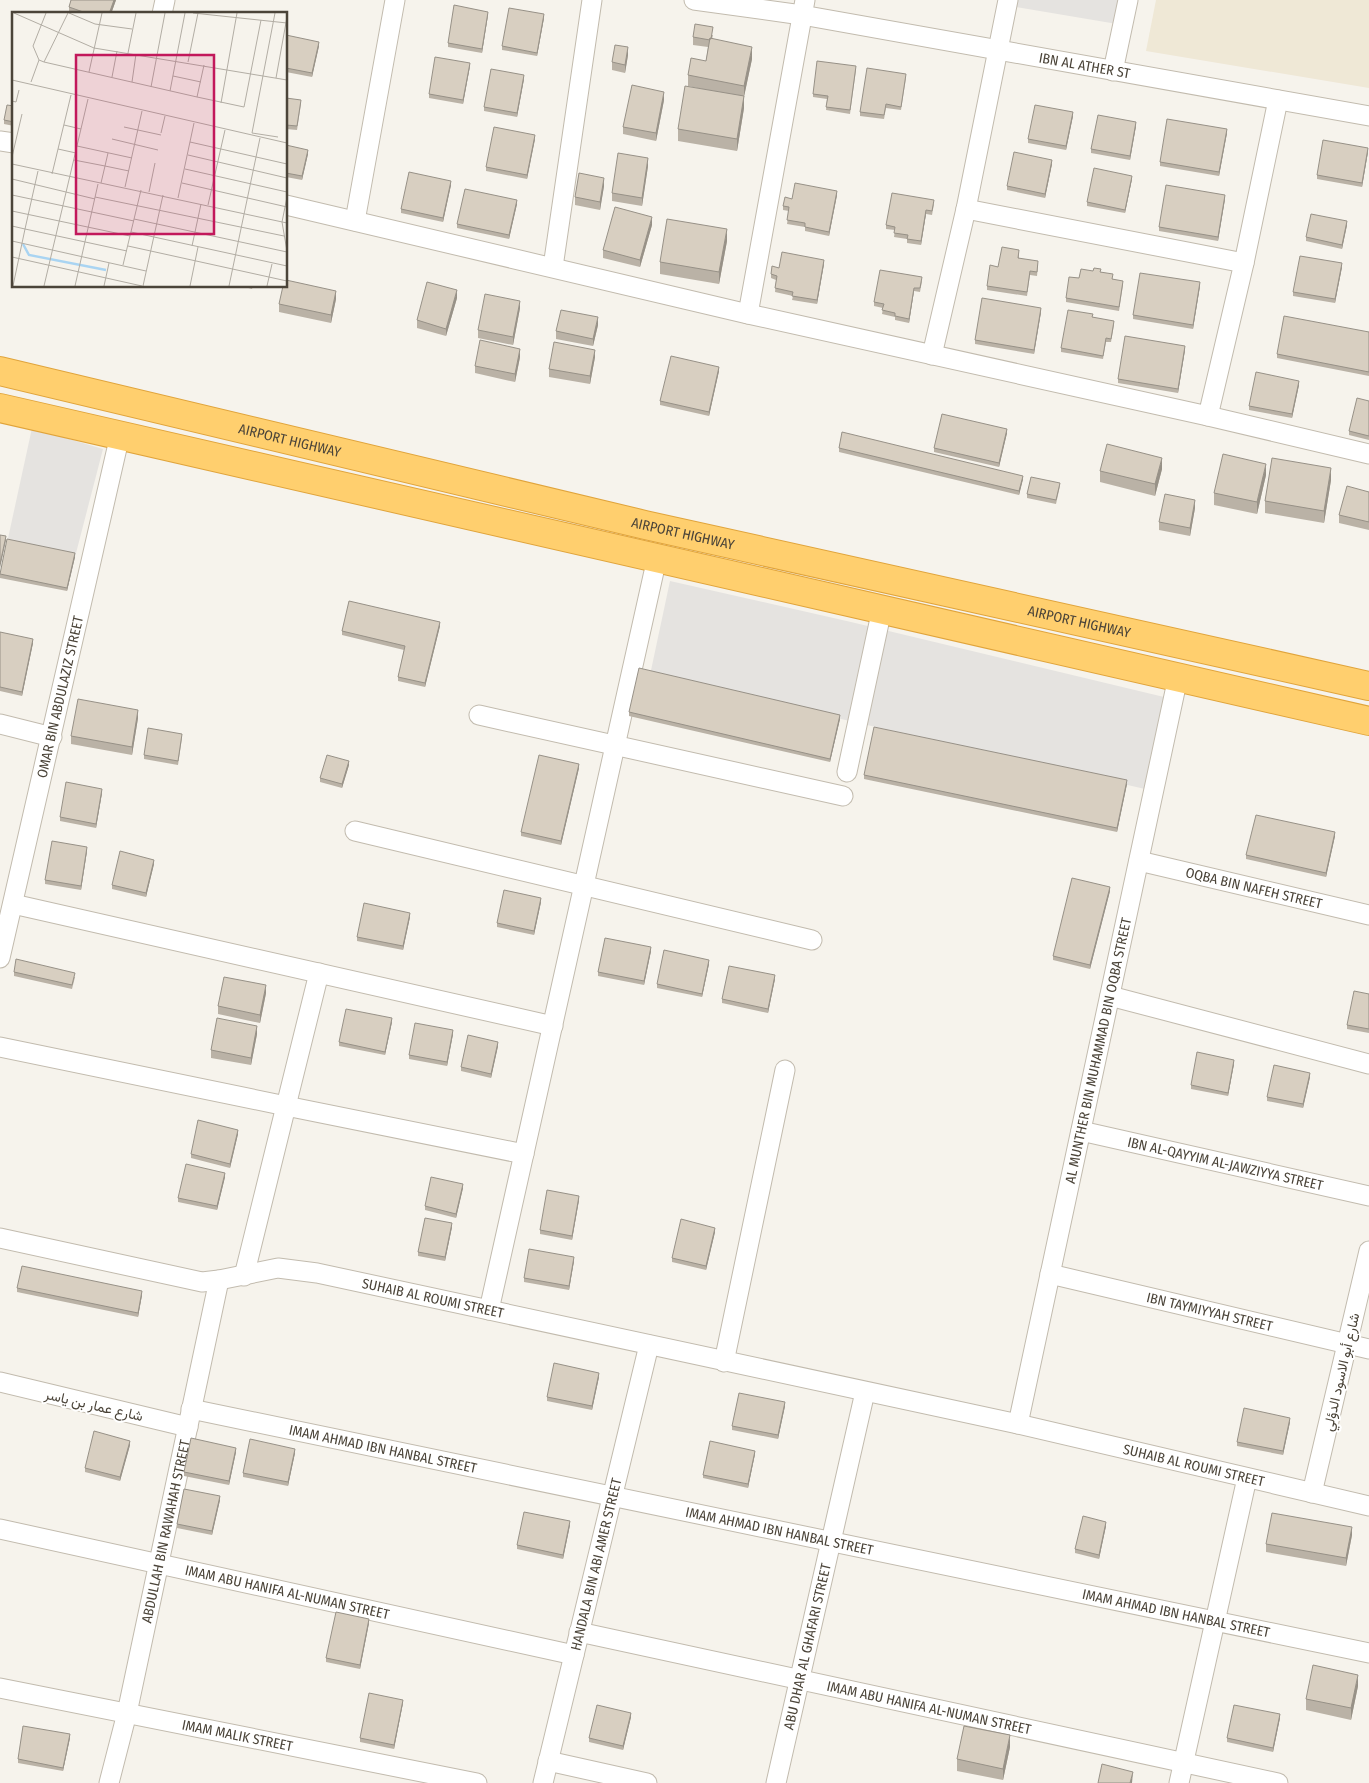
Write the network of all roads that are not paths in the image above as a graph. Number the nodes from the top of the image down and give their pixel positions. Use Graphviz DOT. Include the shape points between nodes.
graph roads {
  1 [pos="395,0"];
  2 [pos="592,0"];
  3 [pos="694,0"];
  4 [pos="1008,0"];
  5 [pos="1128,0"];
  6 [pos="803,8"];
  7 [pos="998,50"];
  8 [pos="1114,71"];
  9 [pos="1278,100"];
  10 [pos="1369,116"];
  11 [pos="288,205"];
  12 [pos="966,210"];
  13 [pos="355,221"];
  14 [pos="1244,263"];
  15 [pos="553,267"];
  16 [pos="748,314"];
  17 [pos="932,355"];
  18 [pos="0,371"];
  19 [pos="0,408"];
  20 [pos="1208,416"];
  21 [pos="120,435"];
  22 [pos="1369,454"];
  23 [pos="658,558"];
  24 [pos="882,609"];
  25 [pos="1178,677"];
  26 [pos="1369,686"];
  27 [pos="480,715"];
  28 [pos="1369,721"];
  29 [pos="0,724"];
  30 [pos="52,737"];
  31 [pos="616,745"];
  32 [pos="848,772"];
  33 [pos="842,796"];
  34 [pos="355,831"];
  35 [pos="1139,861"];
  36 [pos="584,886"];
  37 [pos="13,904"];
  38 [pos="1369,915"];
  39 [pos="812,940"];
  40 [pos="0,958"];
  41 [pos="319,973"];
  42 [pos="1110,996"];
  43 [pos="553,1026"];
  44 [pos="0,1047"];
  45 [pos="1369,1064"];
  46 [pos="785,1070"];
  47 [pos="286,1106"];
  48 [pos="1081,1131"];
  49 [pos="524,1154"];
  50 [pos="1369,1196"];
  51 [pos="0,1238"];
  52 [pos="1369,1251"];
  53 [pos="1050,1274"];
  54 [pos="244,1276"];
  55 [pos="219,1280"];
  56 [pos="489,1310"];
  57 [pos="649,1344"];
  58 [pos="1347,1345"];
  59 [pos="1369,1350"];
  60 [pos="724,1362"];
  61 [pos="0,1382"];
  62 [pos="865,1392"];
  63 [pos="190,1418"];
  64 [pos="1018,1424"];
  65 [pos="1247,1478"];
  66 [pos="1312,1493"];
  67 [pos="612,1495"];
  68 [pos="1369,1506"];
  69 [pos="0,1529"];
  70 [pos="832,1542"];
  71 [pos="160,1563"];
  72 [pos="1215,1622"];
  73 [pos="579,1632"];
  74 [pos="1369,1653"];
  75 [pos="574,1655"];
  76 [pos="801,1681"];
  77 [pos="0,1688"];
  78 [pos="126,1714"];
  79 [pos="548,1761"];
  80 [pos="1184,1763"];
  81 [pos="109,1783"];
  82 [pos="477,1783"];
  83 [pos="542,1783"];
  84 [pos="647,1783"];
  85 [pos="776,1783"];
  86 [pos="1179,1783"];
  87 [pos="1278,1783"];
  1 -- 13 [label="street"];
  2 -- 15 [label="street"];
  3 -- 6 [label="street, IBN AL ATHER ST"];
  4 -- 7 [label="street"];
  5 -- 8 [label="street"];
  6 -- 7 [label="street, IBN AL ATHER ST"];
  6 -- 16 [label="street"];
  7 -- 8 [label="street, IBN AL ATHER ST"];
  7 -- 12 [label="street"];
  8 -- 9 [label="street, IBN AL ATHER ST"];
  9 -- 10 [label="street, IBN AL ATHER ST"];
  9 -- 14 [label="street"];
  11 -- 13 [label="street"];
  12 -- 14 [label="street"];
  12 -- 17 [label="street"];
  13 -- 15 [label="street"];
  14 -- 20 [label="street"];
  15 -- 16 [label="street"];
  16 -- 17 [label="street"];
  17 -- 20 [label="street"];
  18 -- 26 [label="highway, AIRPORT HIGHWAY" via="644,525"];
  19 -- 21 [label="highway, AIRPORT HIGHWAY"];
  20 -- 22 [label="street"];
  21 -- 23 [label="highway, AIRPORT HIGHWAY"];
  21 -- 30 [label="street, OMAR BIN ABDULAZIZ STREET"];
  23 -- 24 [label="highway, AIRPORT HIGHWAY"];
  23 -- 31 [label="street"];
  24 -- 25 [label="highway, AIRPORT HIGHWAY"];
  24 -- 32 [label="street"];
  25 -- 28 [label="highway, AIRPORT HIGHWAY"];
  25 -- 35 [label="street, AL MUNTHER BIN MUHAMMAD BIN OQBA STREET"];
  27 -- 31 [label="street"];
  29 -- 30 [label="street"];
  30 -- 37 [label="street, OMAR BIN ABDULAZIZ STREET"];
  31 -- 33 [label="street"];
  31 -- 36 [label="street"];
  34 -- 36 [label="street"];
  35 -- 38 [label="street, OQBA BIN NAFEH STREET"];
  35 -- 42 [label="street, AL MUNTHER BIN MUHAMMAD BIN OQBA STREET"];
  36 -- 39 [label="street"];
  36 -- 43 [label="street"];
  37 -- 40 [label="street, OMAR BIN ABDULAZIZ STREET"];
  37 -- 41 [label="street"];
  41 -- 43 [label="street"];
  41 -- 47 [label="street"];
  42 -- 45 [label="street"];
  42 -- 48 [label="street, AL MUNTHER BIN MUHAMMAD BIN OQBA STREET"];
  43 -- 49 [label="street"];
  44 -- 47 [label="street"];
  46 -- 60 [label="street"];
  47 -- 49 [label="street"];
  47 -- 54 [label="street"];
  48 -- 50 [label="street, IBN AL-QAYYIM AL-JAWZIYYA STREET"];
  48 -- 53 [label="street, AL MUNTHER BIN MUHAMMAD BIN OQBA STREET"];
  49 -- 56 [label="street"];
  51 -- 55 [label="street, SUHAIB AL ROUMI STREET" via="202,1282"];
  52 -- 58 [label="street, شارع أبو الاسود الدؤلي"];
  53 -- 58 [label="street, IBN TAYMIYYAH STREET"];
  53 -- 64 [label="street, AL MUNTHER BIN MUHAMMAD BIN OQBA STREET"];
  54 -- 55 [label="street, SUHAIB AL ROUMI STREET"];
  54 -- 56 [label="street, SUHAIB AL ROUMI STREET" via="278,1268 317,1273"];
  55 -- 63 [label="street, ABDULLAH BIN RAWAHAH STREET"];
  56 -- 57 [label="street, SUHAIB AL ROUMI STREET"];
  57 -- 60 [label="street, SUHAIB AL ROUMI STREET"];
  57 -- 67 [label="street, HANDALA BIN ABI AMER STREET"];
  58 -- 59 [label="street, IBN TAYMIYYAH STREET"];
  58 -- 66 [label="street, شارع أبو الاسود الدؤلي"];
  60 -- 62 [label="street, SUHAIB AL ROUMI STREET"];
  61 -- 63 [label="street, شارع عمار بن ياسر"];
  62 -- 64 [label="street, SUHAIB AL ROUMI STREET"];
  62 -- 70 [label="street, ABU DHAR AL GHAFARI STREET"];
  63 -- 67 [label="street, IMAM AHMAD IBN HANBAL STREET"];
  63 -- 71 [label="street, ABDULLAH BIN RAWAHAH STREET"];
  64 -- 65 [label="street, SUHAIB AL ROUMI STREET"];
  65 -- 66 [label="street, SUHAIB AL ROUMI STREET"];
  65 -- 72 [label="street"];
  66 -- 68 [label="street, SUHAIB AL ROUMI STREET"];
  67 -- 70 [label="street, IMAM AHMAD IBN HANBAL STREET"];
  67 -- 73 [label="street, HANDALA BIN ABI AMER STREET"];
  69 -- 71 [label="street, IMAM ABU HANIFA AL-NUMAN STREET"];
  70 -- 72 [label="street, IMAM AHMAD IBN HANBAL STREET"];
  70 -- 76 [label="street, ABU DHAR AL GHAFARI STREET"];
  71 -- 75 [label="street, IMAM ABU HANIFA AL-NUMAN STREET"];
  71 -- 78 [label="street, ABDULLAH BIN RAWAHAH STREET"];
  72 -- 74 [label="street, IMAM AHMAD IBN HANBAL STREET"];
  72 -- 80 [label="street"];
  73 -- 75 [label="street, HANDALA BIN ABI AMER STREET"];
  73 -- 76 [label="street, IMAM ABU HANIFA AL-NUMAN STREET"];
  75 -- 79 [label="street, HANDALA BIN ABI AMER STREET"];
  76 -- 80 [label="street, IMAM ABU HANIFA AL-NUMAN STREET"];
  76 -- 85 [label="street, ABU DHAR AL GHAFARI STREET"];
  77 -- 78 [label="street, IMAM MALIK STREET"];
  78 -- 81 [label="street, ABDULLAH BIN RAWAHAH STREET"];
  78 -- 82 [label="street, IMAM MALIK STREET"];
  79 -- 83 [label="street, HANDALA BIN ABI AMER STREET"];
  79 -- 84 [label="street"];
  80 -- 86 [label="street"];
  80 -- 87 [label="street, IMAM ABU HANIFA AL-NUMAN STREET"];
}
